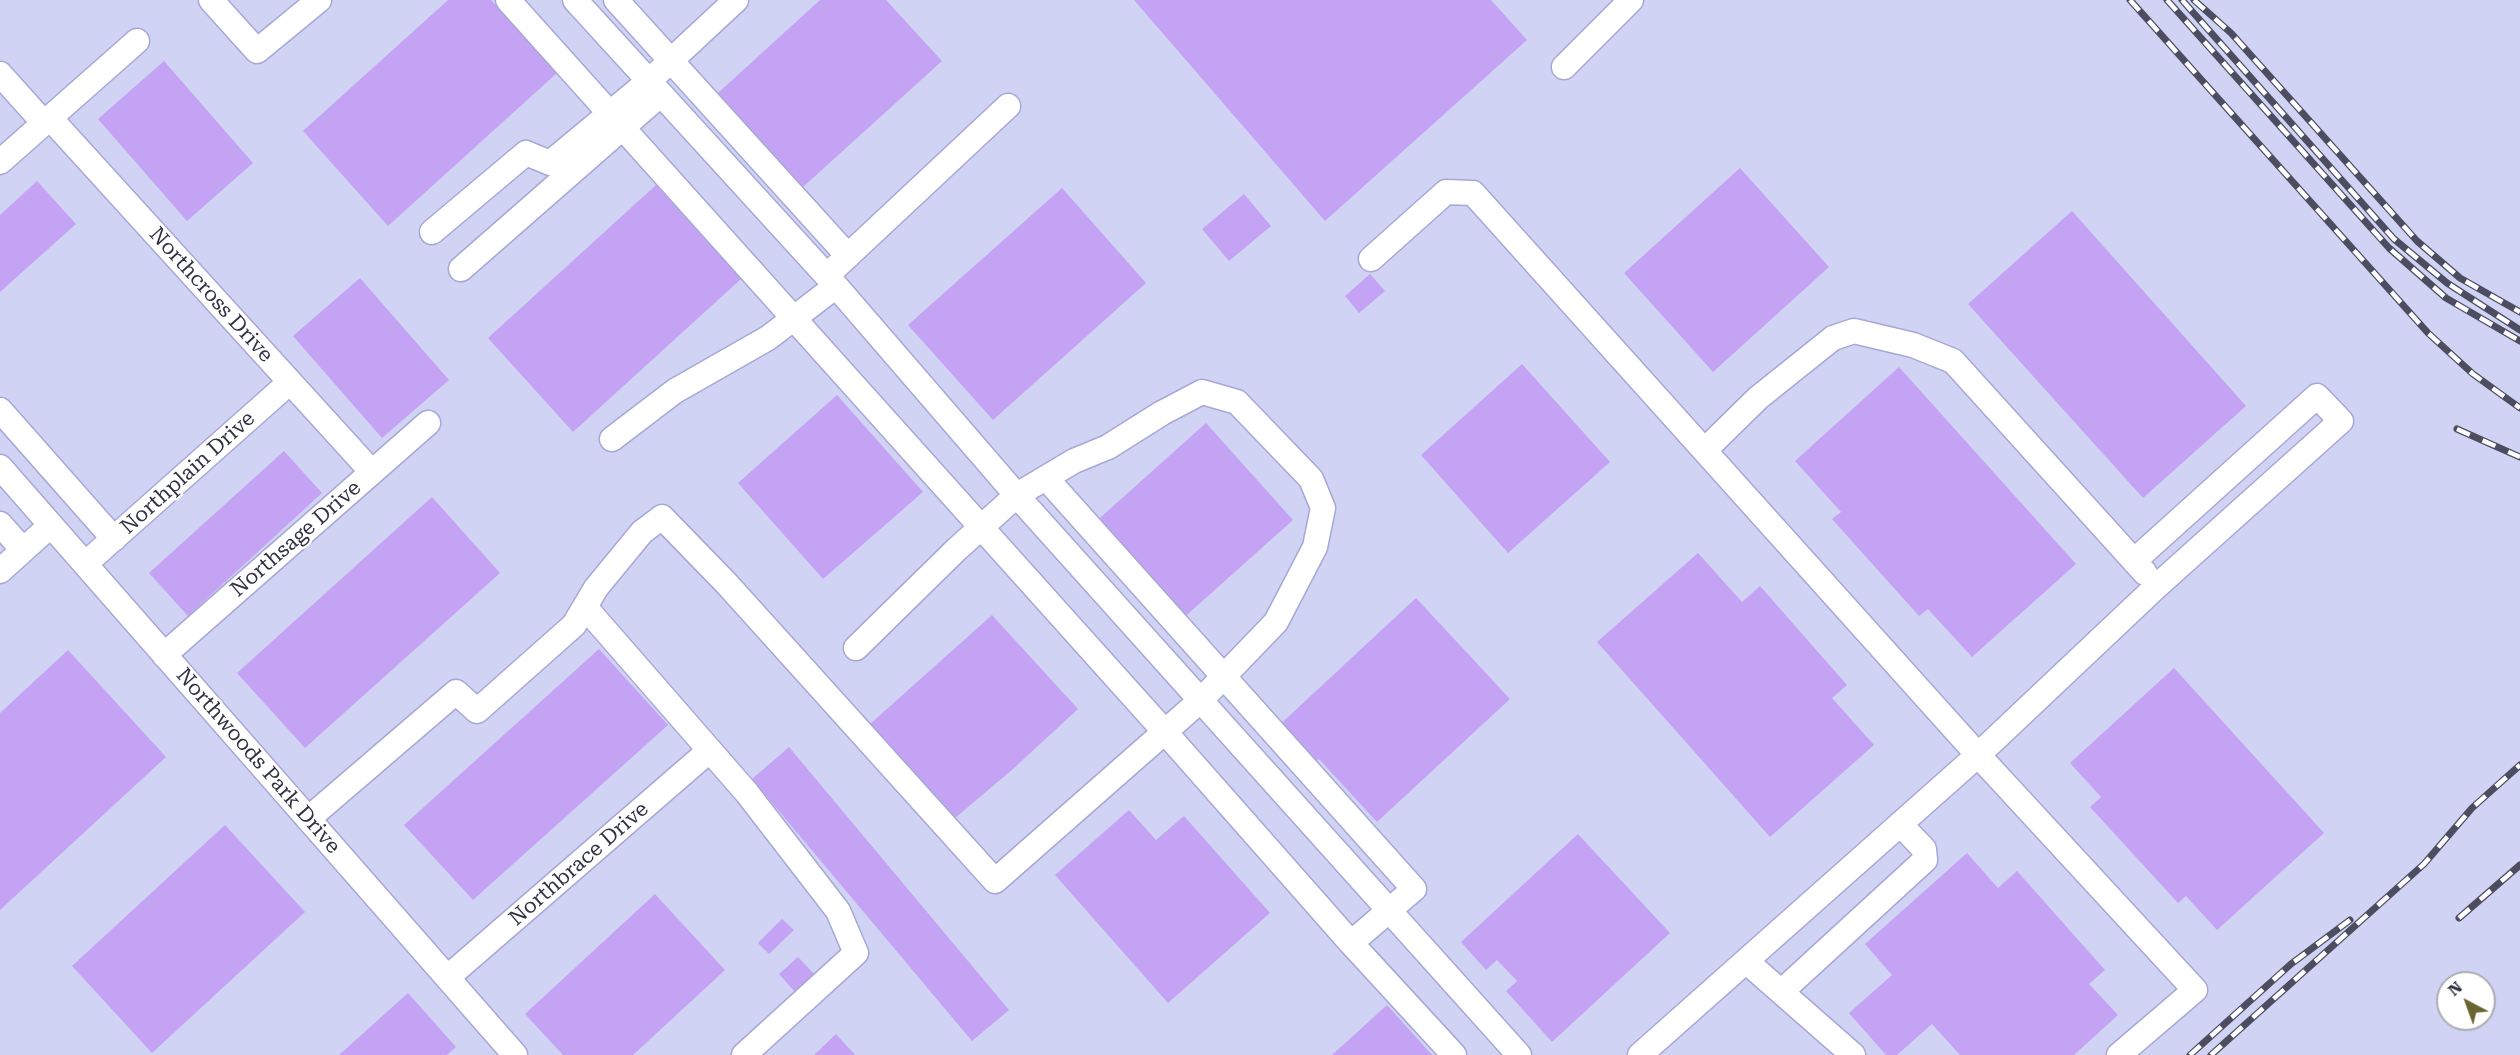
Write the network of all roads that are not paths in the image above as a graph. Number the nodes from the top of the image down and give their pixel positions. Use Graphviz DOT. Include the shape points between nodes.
graph roads {
  1 [pos="211,0"];
  2 [pos="319,0"];
  3 [pos="508,0"];
  4 [pos="575,0"];
  5 [pos="616,0"];
  6 [pos="736,0"];
  7 [pos="1631,0"];
  8 [pos="137,41"];
  9 [pos="671,60"];
  10 [pos="1564,67"];
  11 [pos="0,74"];
  12 [pos="655,88"];
  13 [pos="1008,106"];
  14 [pos="47,121"];
  15 [pos="616,121"];
  16 [pos="0,162"];
  17 [pos="432,232"];
  18 [pos="848,256"];
  19 [pos="1371,259"];
  20 [pos="461,269"];
  21 [pos="831,281"];
  22 [pos="793,319"];
  23 [pos="290,382"];
  24 [pos="0,410"];
  25 [pos="428,423"];
  26 [pos="612,439"];
  27 [pos="1705,450"];
  28 [pos="42,458"];
  29 [pos="372,472"];
  30 [pos="7,475"];
  31 [pos="1046,478"];
  32 [pos="1017,495"];
  33 [pos="0,524"];
  34 [pos="51,525"];
  35 [pos="980,528"];
  36 [pos="114,538"];
  37 [pos="23,550"];
  38 [pos="2134,561"];
  39 [pos="85,564"];
  40 [pos="0,572"];
  41 [pos="2157,586"];
  42 [pos="585,607"];
  43 [pos="856,648"];
  44 [pos="164,655"];
  45 [pos="1223,677"];
  46 [pos="1201,700"];
  47 [pos="1165,732"];
  48 [pos="710,750"];
  49 [pos="1978,755"];
  50 [pos="308,819"];
  51 [pos="1900,824"];
  52 [pos="1389,910"];
  53 [pos="1351,943"];
  54 [pos="1747,962"];
  55 [pos="448,978"];
  56 [pos="1781,992"];
  57 [pos="516,1055"];
  58 [pos="744,1055"];
  59 [pos="1454,1055"];
  60 [pos="1519,1055"];
  61 [pos="1640,1055"];
  62 [pos="1853,1055"];
  63 [pos="2119,1055"];
  1 -- 2 [label="street" via="257,51"];
  3 -- 15 [label="street"];
  4 -- 12 [label="street"];
  5 -- 9 [label="street"];
  6 -- 9 [label="street"];
  7 -- 10 [label="street"];
  8 -- 14 [label="street"];
  9 -- 12 [label="street"];
  9 -- 18 [label="street"];
  11 -- 14 [label="street, Northcross Drive"];
  12 -- 15 [label="street"];
  12 -- 21 [label="street"];
  13 -- 18 [label="street"];
  14 -- 16 [label="street"];
  14 -- 23 [label="street, Northcross Drive"];
  15 -- 17 [label="street" via="550,163 526,153"];
  15 -- 20 [label="street"];
  15 -- 22 [label="street"];
  18 -- 21 [label="street"];
  19 -- 27 [label="street" via="1446,192 1473,193"];
  21 -- 22 [label="street"];
  21 -- 32 [label="street"];
  22 -- 26 [label="street" via="768,338 675,391"];
  22 -- 35 [label="street"];
  23 -- 29 [label="street, Northcross Drive"];
  23 -- 36 [label="street, Northplain Drive"];
  24 -- 28 [label="street"];
  25 -- 29 [label="street, Northsage Drive"];
  27 -- 38 [label="street" via="1758,398 1833,338 1854,331 1872,334 1953,362"];
  27 -- 49 [label="street"];
  28 -- 30 [label="street"];
  28 -- 36 [label="street"];
  29 -- 44 [label="street, Northsage Drive"];
  30 -- 34 [label="street, Northwoods Park Drive"];
  31 -- 32 [label="street"];
  31 -- 45 [label="street"];
  31 -- 45 [label="street" via="1202,392 1237,402 1311,479 1323,508 1316,547 1276,622"];
  32 -- 35 [label="street"];
  32 -- 46 [label="street"];
  33 -- 37 [label="street"];
  34 -- 37 [label="street"];
  34 -- 39 [label="street, Northwoods Park Drive"];
  35 -- 43 [label="street"];
  35 -- 47 [label="street"];
  36 -- 39 [label="street, Northplain Drive"];
  37 -- 40 [label="street"];
  38 -- 41 [label="street"];
  38 -- 41 [label="street" via="2317,396 2341,421"];
  39 -- 44 [label="street, Northwoods Park Drive"];
  41 -- 49 [label="street"];
  42 -- 47 [label="street" via="642,532 662,517 735,592 995,882"];
  42 -- 48 [label="street"];
  42 -- 50 [label="street" via="574,625 477,711 456,692"];
  44 -- 50 [label="street, Northwoods Park Drive"];
  45 -- 46 [label="street"];
  45 -- 52 [label="street" via="1414,889"];
  46 -- 47 [label="street"];
  46 -- 52 [label="street"];
  47 -- 53 [label="street"];
  48 -- 55 [label="street, Northbrace Drive"];
  48 -- 58 [label="street" via="838,911 856,953"];
  49 -- 51 [label="street"];
  49 -- 63 [label="street" via="2195,990"];
  50 -- 55 [label="street, Northwoods Park Drive"];
  51 -- 54 [label="street"];
  51 -- 56 [label="street" via="1924,849 1925,860"];
  52 -- 53 [label="street"];
  52 -- 60 [label="street"];
  53 -- 59 [label="street"];
  54 -- 56 [label="street"];
  54 -- 61 [label="street"];
  55 -- 57 [label="street, Northwoods Park Drive"];
  56 -- 62 [label="street"];
}
